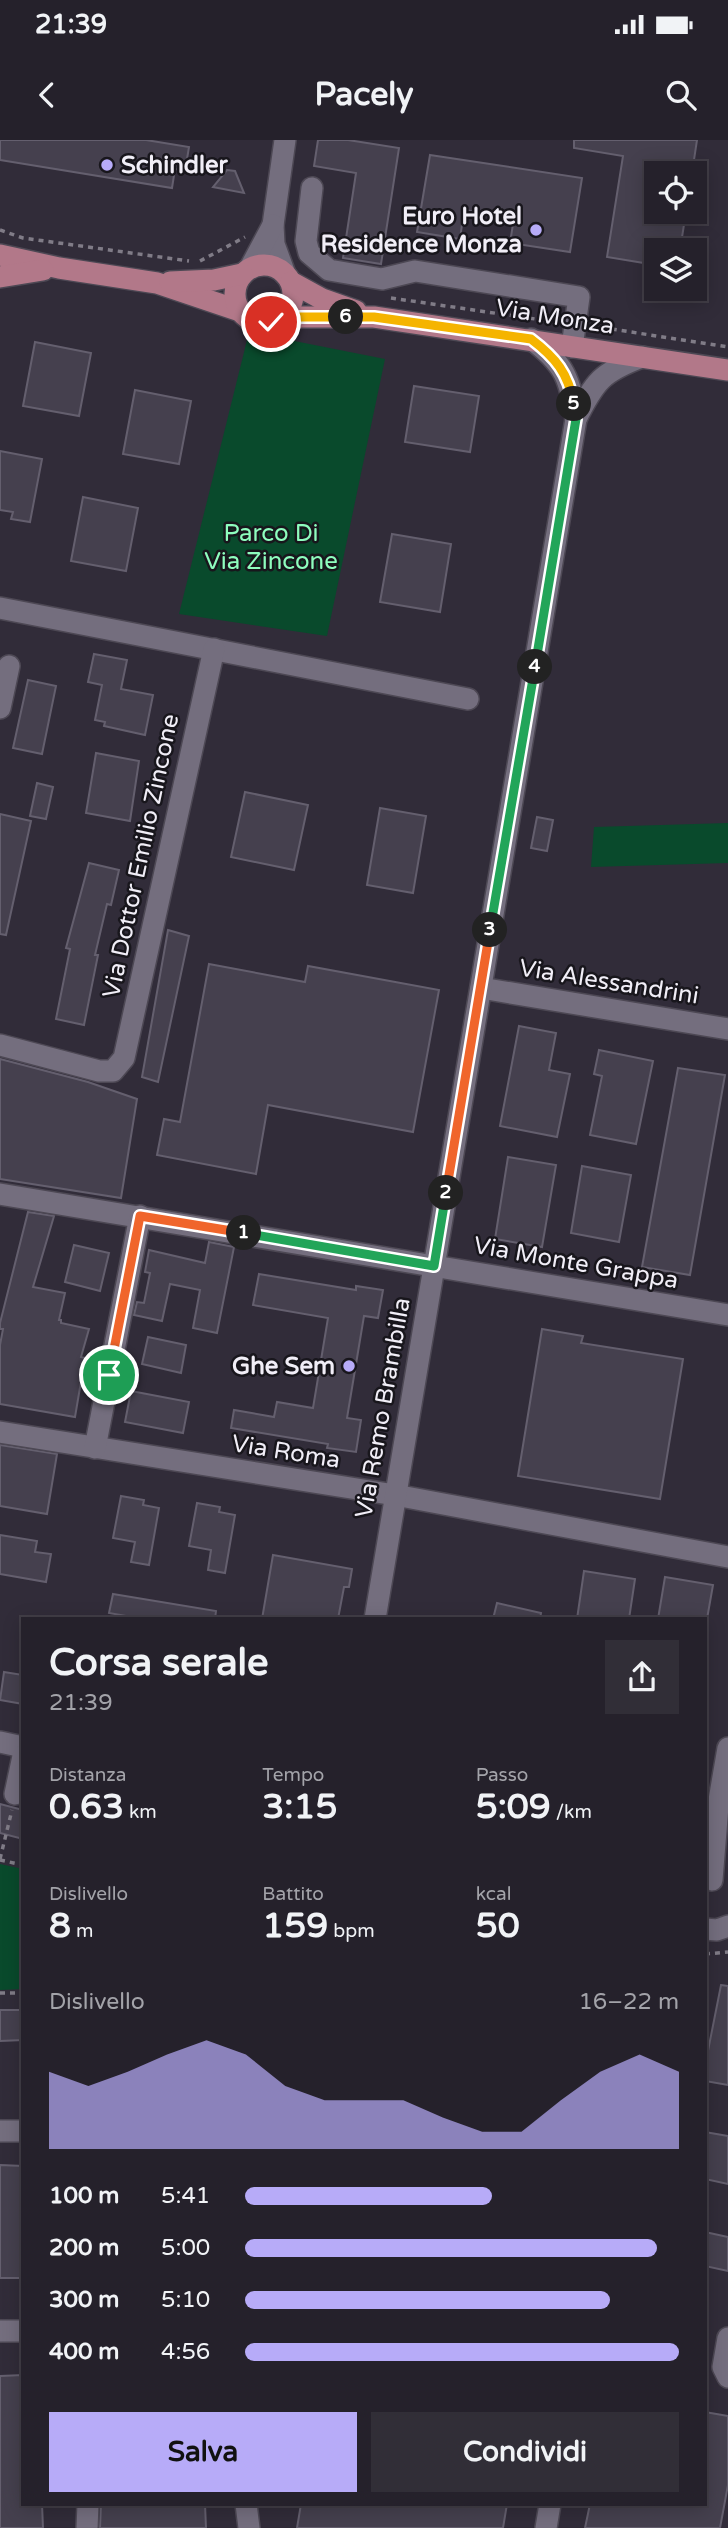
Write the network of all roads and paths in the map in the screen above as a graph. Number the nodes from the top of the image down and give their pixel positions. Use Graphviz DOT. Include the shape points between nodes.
graph roads {
  1 [pos="285,140"];
  2 [pos="312,188"];
  3 [pos="273,225"];
  4 [pos="0,255"];
  5 [pos="59,268"];
  6 [pos="246,271"];
  7 [pos="0,277"];
  8 [pos="288,278"];
  9 [pos="157,283"];
  10 [pos="240,311"];
  11 [pos="374,317"];
  12 [pos="276,320"];
  13 [pos="531,339"];
  14 [pos="572,347"];
  15 [pos="642,357"];
  16 [pos="728,370"];
  17 [pos="576,419"];
  18 [pos="0,608"];
  19 [pos="214,649"];
  20 [pos="9,666"];
  21 [pos="468,699"];
  22 [pos="0,708"];
  23 [pos="481,988"];
  24 [pos="728,1029"];
  25 [pos="0,1045"];
  26 [pos="0,1194"];
  27 [pos="140,1216"];
  28 [pos="434,1266"];
  29 [pos="728,1315"];
  30 [pos="0,1432"];
  31 [pos="95,1448"];
  32 [pos="395,1495"];
  33 [pos="728,1557"];
  34 [pos="375,1617"];
  35 [pos="0,1742"];
  36 [pos="21,1747"];
  37 [pos="728,1748"];
  38 [pos="21,1764"];
  39 [pos="13,1796"];
  40 [pos="0,1859"];
  41 [pos="21,1864"];
  42 [pos="715,1882"];
  43 [pos="728,1926"];
  44 [pos="707,1929"];
  45 [pos="728,1952"];
  46 [pos="707,1954"];
  47 [pos="0,1993"];
  48 [pos="21,1993"];
  49 [pos="0,2131"];
  50 [pos="21,2131"];
  51 [pos="0,2331"];
  52 [pos="21,2331"];
  53 [pos="728,2338"];
  54 [pos="728,2376"];
  55 [pos="88,2506"];
  56 [pos="246,2506"];
  57 [pos="550,2506"];
  58 [pos="88,2528"];
  59 [pos="249,2528"];
  60 [pos="546,2528"];
  1 -- 3 [label="street"];
  2 -- 14 [label="street" via="306,241 309,253 329,271 382,279 415,271 579,297"];
  3 -- 6 [label="street"];
  3 -- 8 [label="street" via="274,244"];
  4 -- 5 [label="main road"];
  5 -- 7 [label="main road"];
  5 -- 9 [label="main road"];
  6 -- 8 [label="main road" via="268,265"];
  6 -- 9 [label="main road" via="214,280"];
  6 -- 10 [label="main road" via="234,291"];
  8 -- 11 [label="main road, Via Monza" via="322,299"];
  8 -- 12 [label="main road" via="291,304"];
  9 -- 10 [label="main road"];
  10 -- 12 [label="main road" via="254,322"];
  11 -- 12 [label="main road, Via Monza"];
  11 -- 13 [label="main road, Via Monza"];
  13 -- 14 [label="main road, Via Monza"];
  13 -- 17 [label="street, Via Remo Brambilla" via="562,366"];
  14 -- 15 [label="main road, Via Monza"];
  15 -- 16 [label="main road, Via Monza"];
  15 -- 17 [label="street, Via Remo Brambilla" via="617,366 600,379"];
  17 -- 23 [label="street, Via Remo Brambilla"];
  18 -- 19 [label="street"];
  19 -- 21 [label="street"];
  19 -- 25 [label="street, Via Dottor Emilio Zincone" via="124,1058 113,1071 99,1071"];
  20 -- 22 [label="street"];
  23 -- 24 [label="street, Via Alessandrini"];
  23 -- 28 [label="street, Via Remo Brambilla"];
  26 -- 27 [label="street, Via Monte Grappa"];
  27 -- 28 [label="street, Via Monte Grappa"];
  27 -- 31 [label="street"];
  28 -- 29 [label="street, Via Monte Grappa"];
  28 -- 32 [label="street, Via Remo Brambilla"];
  30 -- 31 [label="street, Via Roma"];
  31 -- 32 [label="street, Via Roma"];
  32 -- 33 [label="street, Via Roma"];
  32 -- 34 [label="street, Via Remo Brambilla"];
  35 -- 36 [label="street"];
  37 -- 42 [label="street" via="718,1806"];
  38 -- 39 [label="street"];
  39 -- 40 [label="path"];
  40 -- 41 [label="path"];
  43 -- 44 [label="street"];
  45 -- 46 [label="path"];
  47 -- 48 [label="path"];
  49 -- 50 [label="street"];
  51 -- 52 [label="street"];
  53 -- 54 [label="street" via="723,2367"];
  55 -- 58 [label="street"];
  56 -- 59 [label="street"];
  57 -- 60 [label="street"];
}
